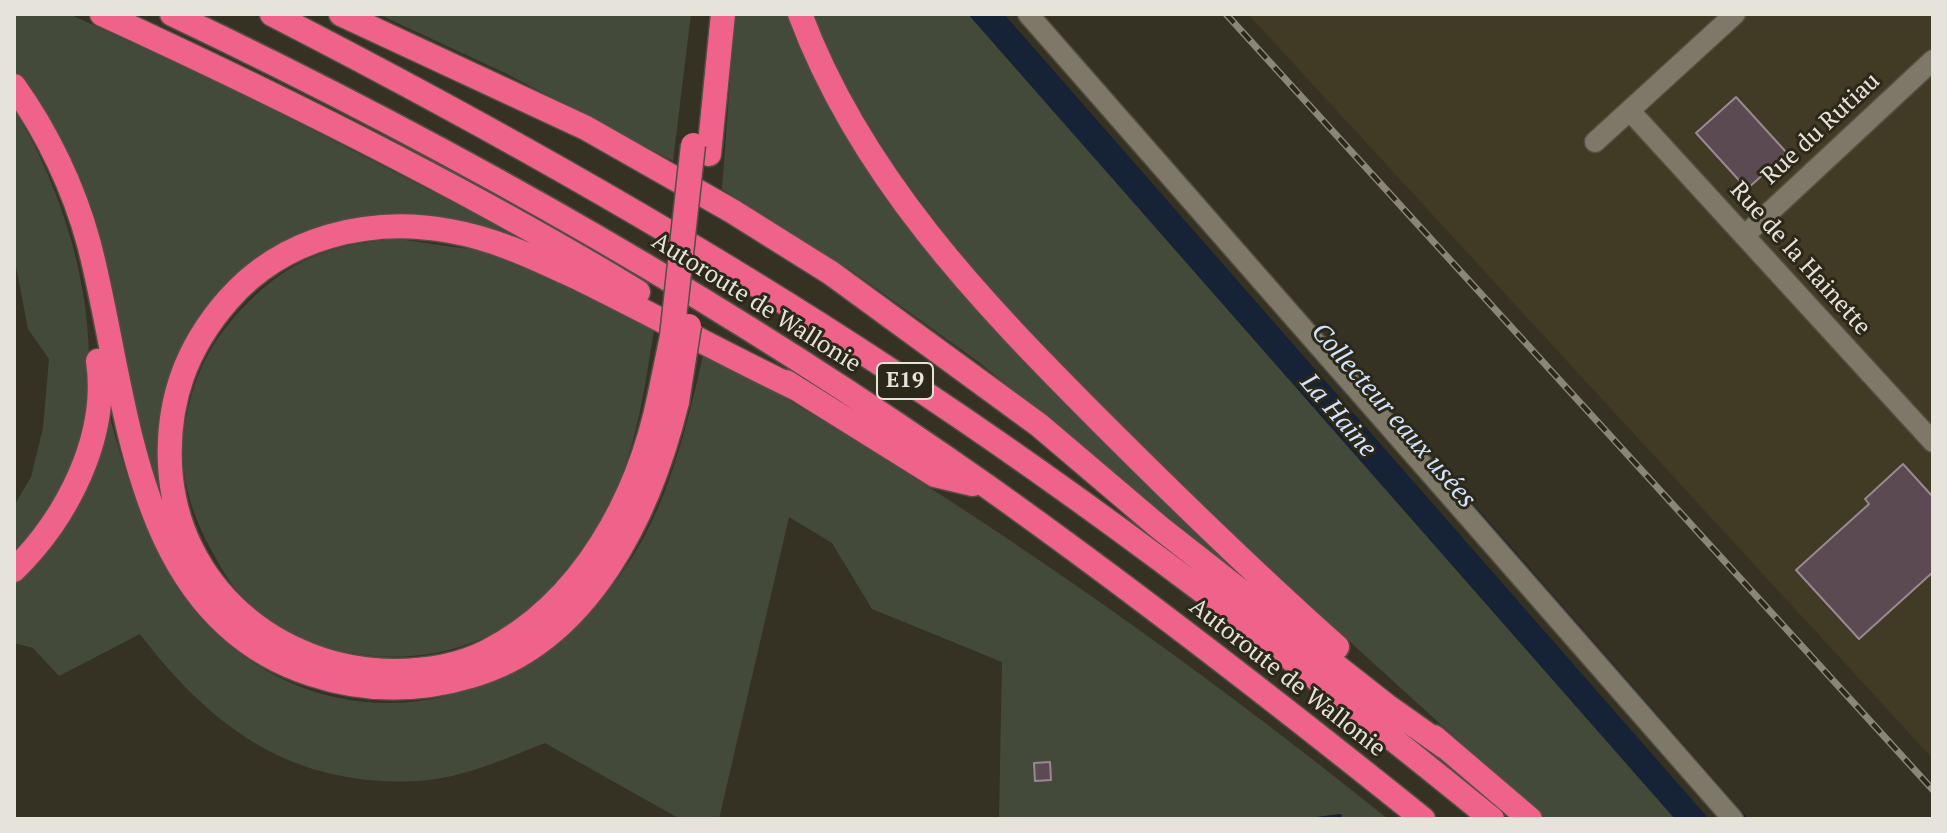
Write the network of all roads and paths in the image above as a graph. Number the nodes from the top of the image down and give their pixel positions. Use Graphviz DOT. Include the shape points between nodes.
graph roads {
  1 [pos="102,14"];
  2 [pos="172,14"];
  3 [pos="272,14"];
  4 [pos="341,14"];
  5 [pos="707,14"];
  6 [pos="723,14"];
  7 [pos="800,14"];
  8 [pos="1028,14"];
  9 [pos="1735,14"];
  10 [pos="1933,60"];
  11 [pos="14,86"];
  12 [pos="1630,111"];
  13 [pos="1595,142"];
  14 [pos="701,150"];
  15 [pos="1744,236"];
  16 [pos="97,288"];
  17 [pos="799,390"];
  18 [pos="668,398"];
  19 [pos="1933,442"];
  20 [pos="987,487"];
  21 [pos="14,570"];
  22 [pos="1445,747"];
  23 [pos="1423,819"];
  24 [pos="1492,819"];
  25 [pos="1530,819"];
  26 [pos="1733,819"];
  1 -- 17 [label="highway" via="410,164 581,258"];
  2 -- 20 [label="highway, Autoroute de Wallonie / E19" via="406,132 595,236 755,333"];
  3 -- 24 [label="highway, Autoroute de Wallonie / E19" via="613,197 893,372 1256,634"];
  4 -- 22 [label="highway" via="586,128 831,273 1039,425 1159,527"];
  5 -- 14 [label="highway"];
  6 -- 14 [label="highway"];
  7 -- 22 [label="highway" via="830,86 863,145 991,308 1180,502"];
  8 -- 26 [label="street"];
  9 -- 12 [label="street"];
  10 -- 15 [label="street, Rue du Rutiau"];
  11 -- 16 [label="highway" via="47,138 74,198"];
  12 -- 13 [label="street"];
  12 -- 15 [label="street, Rue de la Hainette"];
  14 -- 18 [label="highway, bridge" via="672,336"];
  15 -- 19 [label="street, Rue de la Hainette"];
  16 -- 18 [label="highway" via="137,467 150,504 195,590 261,652 336,683 437,686 512,659 549,633 579,604 645,505"];
  16 -- 21 [label="highway" via="92,317 101,385 84,464 47,535"];
  17 -- 18 [label="highway" via="529,255 488,240 401,226 354,230 286,253 256,273 197,339 176,391 171,421 176,508 194,552 230,604 294,650 328,664 371,670 447,665 484,653 522,630 578,576 619,515"];
  17 -- 20 [label="highway" via="935,475"];
  20 -- 23 [label="highway, Autoroute de Wallonie / E19"];
  22 -- 25 [label="highway"];
}
